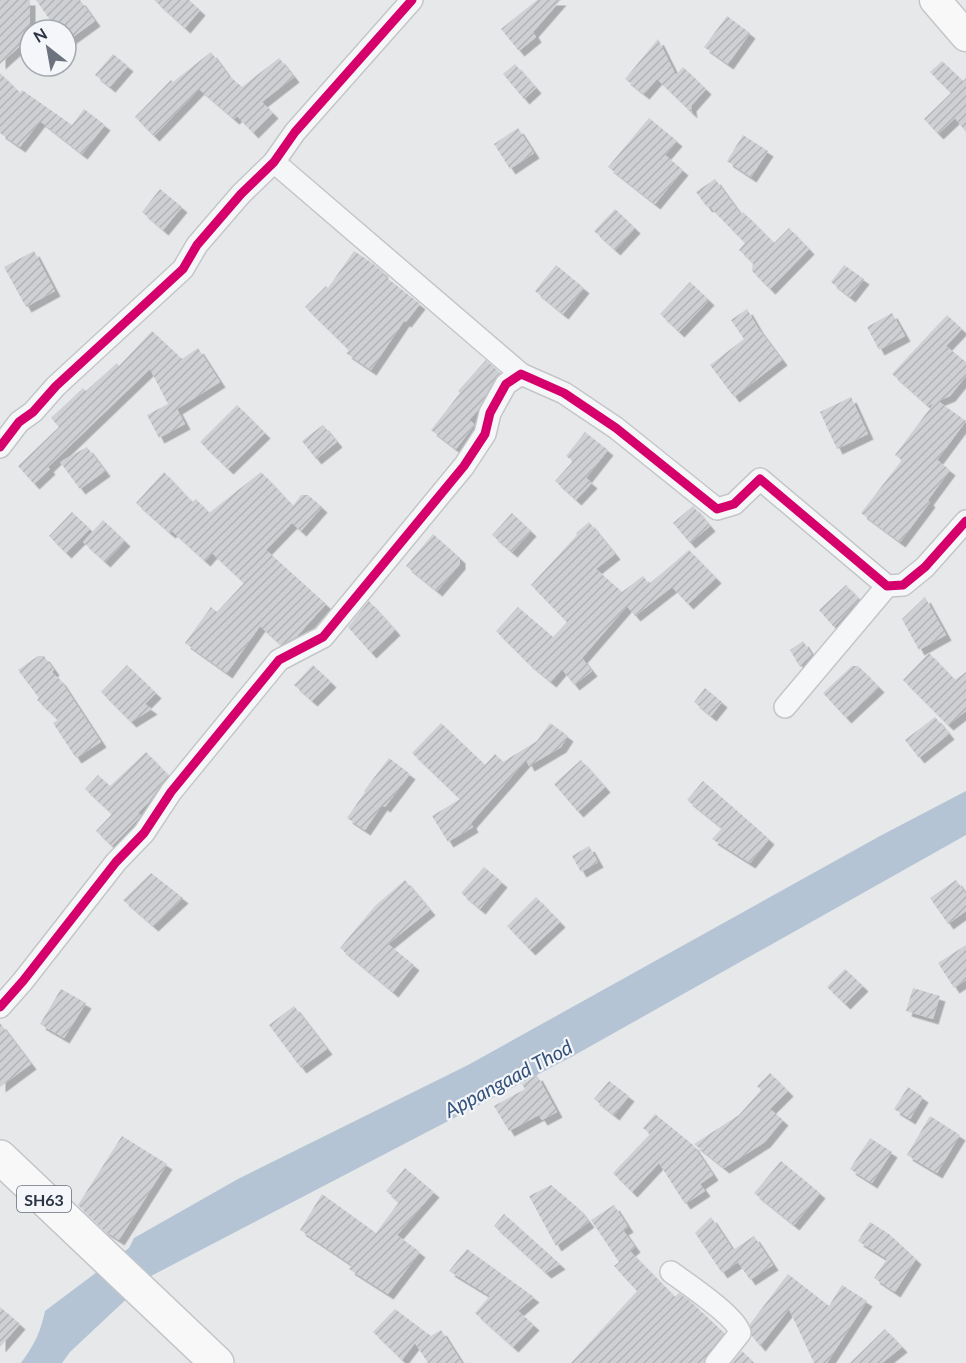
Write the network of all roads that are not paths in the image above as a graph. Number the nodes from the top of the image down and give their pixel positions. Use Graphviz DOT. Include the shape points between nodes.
graph roads {
  1 [pos="412,0"];
  2 [pos="934,0"];
  3 [pos="966,36"];
  4 [pos="274,162"];
  5 [pos="521,374"];
  6 [pos="0,447"];
  7 [pos="966,521"];
  8 [pos="887,586"];
  9 [pos="785,707"];
  10 [pos="0,1007"];
  11 [pos="0,1157"];
  12 [pos="671,1272"];
  13 [pos="217,1363"];
  14 [pos="716,1363"];
  1 -- 4 [label="street" via="295,132"];
  2 -- 3 [label="main road"];
  4 -- 5 [label="street"];
  4 -- 6 [label="street" via="197,245 183,269 63,379 19,422"];
  5 -- 8 [label="street" via="564,393 616,428 717,509 734,504 760,479"];
  5 -- 10 [label="street" via="506,384 490,413 485,434 464,466 323,637 279,660 171,792 144,833 116,862"];
  7 -- 8 [label="street" via="925,567 903,585"];
  8 -- 9 [label="street"];
  11 -- 13 [label="main road, SH63"];
  12 -- 14 [label="street" via="740,1329"];
}
